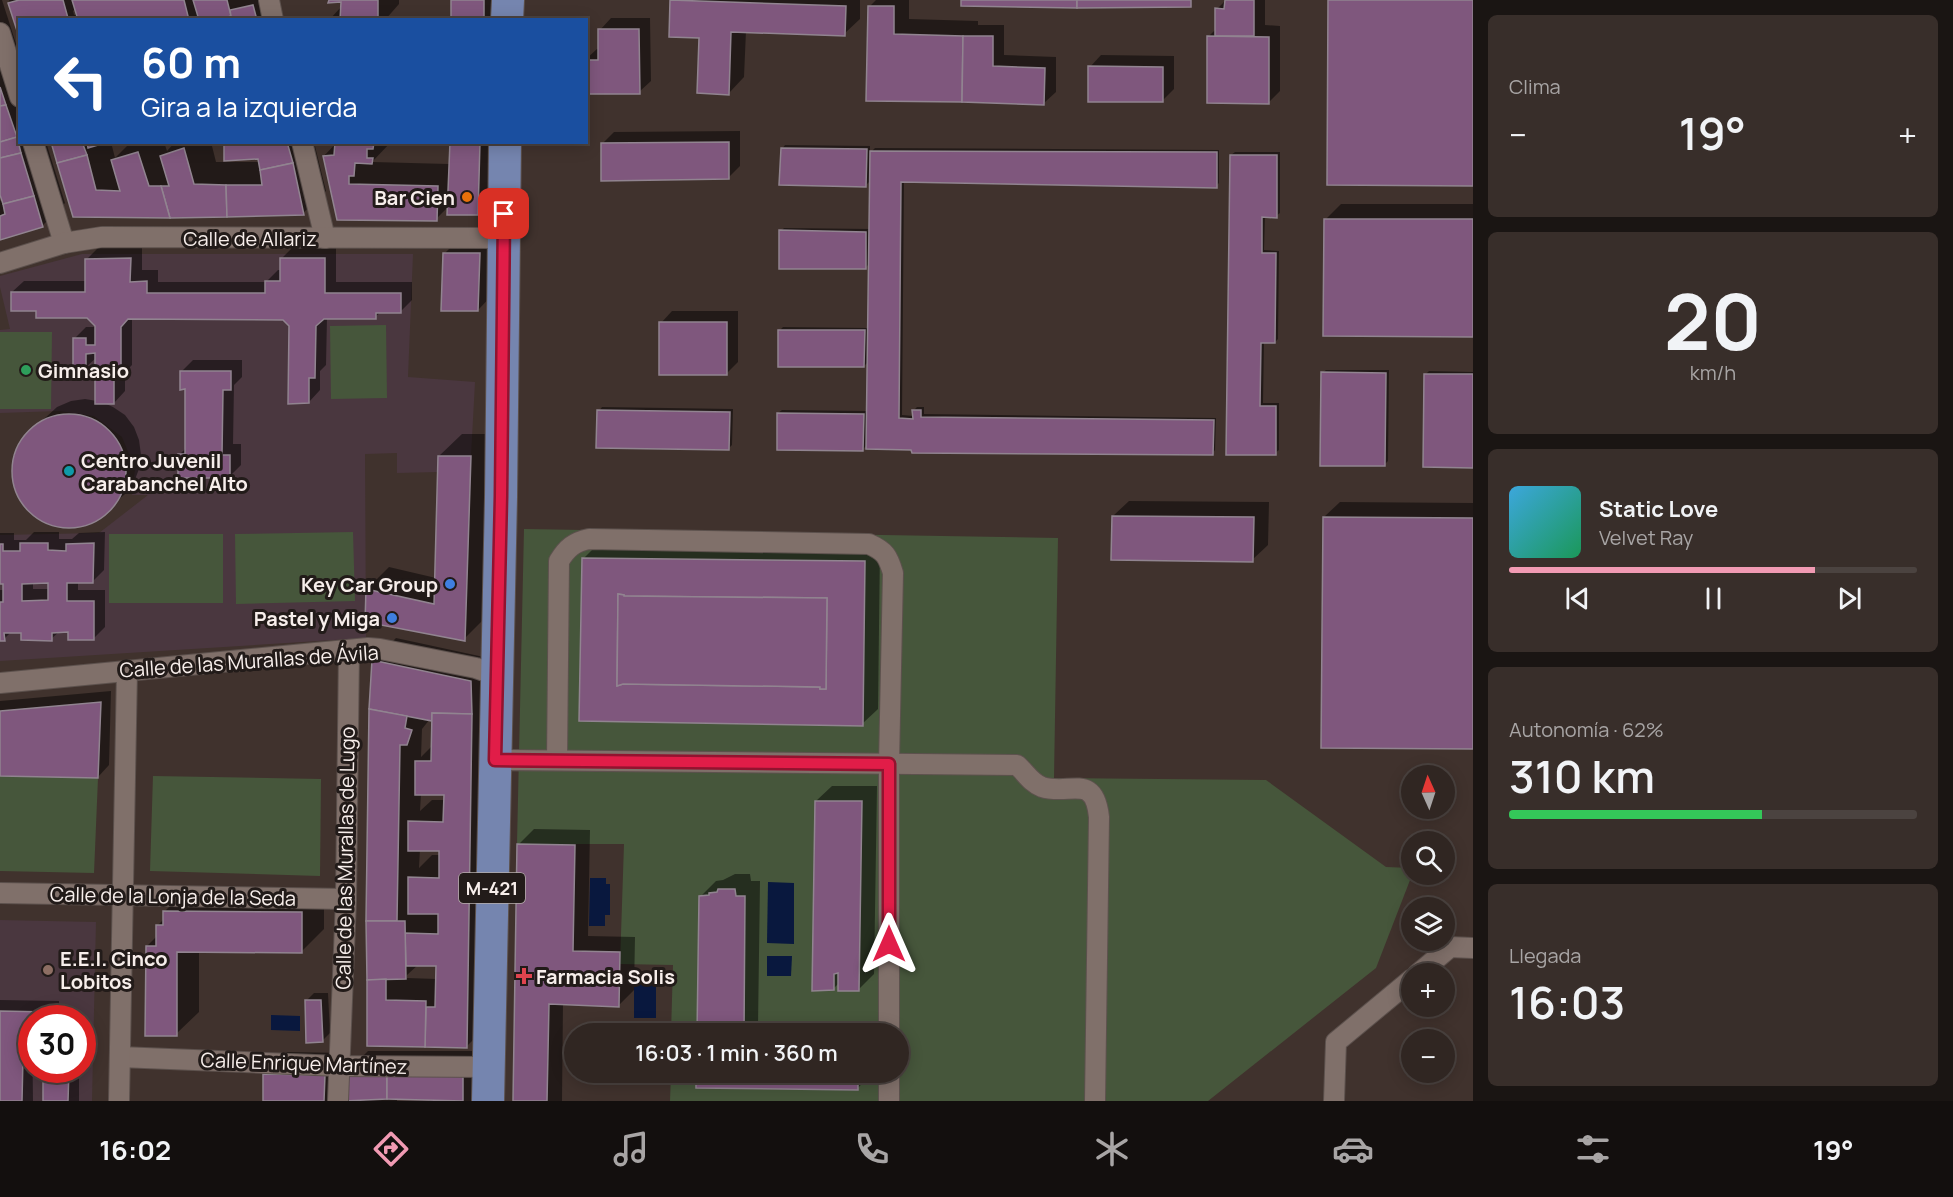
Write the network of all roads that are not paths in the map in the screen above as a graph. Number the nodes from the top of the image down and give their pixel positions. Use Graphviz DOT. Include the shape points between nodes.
graph roads {
  1 [pos="269,0"];
  2 [pos="507,0"];
  3 [pos="273,18"];
  4 [pos="507,18"];
  5 [pos="0,33"];
  6 [pos="18,91"];
  7 [pos="34,144"];
  8 [pos="303,144"];
  9 [pos="505,144"];
  10 [pos="325,238"];
  11 [pos="504,238"];
  12 [pos="64,243"];
  13 [pos="0,263"];
  14 [pos="349,650"];
  15 [pos="127,670"];
  16 [pos="496,675"];
  17 [pos="0,683"];
  18 [pos="495,760"];
  19 [pos="557,760"];
  20 [pos="889,764"];
  21 [pos="0,893"];
  22 [pos="122,896"];
  23 [pos="346,899"];
  24 [pos="1473,948"];
  25 [pos="1431,963"];
  26 [pos="1401,988"];
  27 [pos="889,1023"];
  28 [pos="120,1057"];
  29 [pos="339,1066"];
  30 [pos="489,1067"];
  31 [pos="889,1083"];
  32 [pos="119,1101"];
  33 [pos="338,1101"];
  34 [pos="488,1101"];
  35 [pos="889,1101"];
  36 [pos="1095,1101"];
  37 [pos="1334,1101"];
  1 -- 3 [label="street"];
  2 -- 4 [label="main road"];
  5 -- 6 [label="street"];
  7 -- 12 [label="street"];
  8 -- 10 [label="street"];
  9 -- 11 [label="main road, M-421"];
  10 -- 11 [label="street, Calle de Allariz"];
  10 -- 12 [label="street, Calle de Allariz" via="102,237"];
  11 -- 16 [label="main road, M-421"];
  12 -- 13 [label="street, Calle de Allariz"];
  14 -- 15 [label="street, Calle de las Murallas de Ávila"];
  14 -- 16 [label="street, Calle de las Murallas de Ávila" via="380,649"];
  14 -- 23 [label="street, Calle de las Murallas de Lugo"];
  15 -- 17 [label="street, Calle de las Murallas de Ávila"];
  15 -- 22 [label="street"];
  16 -- 18 [label="main road, M-421"];
  18 -- 19 [label="street"];
  18 -- 30 [label="main road, M-421"];
  19 -- 20 [label="street"];
  19 -- 20 [label="street" via="558,561 566,549 589,539 869,544 881,549 893,573"];
  20 -- 27 [label="street"];
  20 -- 36 [label="street" via="1017,765 1042,787 1083,789 1093,794 1099,817"];
  21 -- 22 [label="street, Calle de la Lonja de la Seda"];
  22 -- 23 [label="street, Calle de la Lonja de la Seda"];
  22 -- 28 [label="street"];
  23 -- 29 [label="street, Calle de las Murallas de Lugo"];
  24 -- 25 [label="street" via="1450,947"];
  26 -- 37 [label="street" via="1336,1042"];
  28 -- 29 [label="street, Calle Enrique Martínez"];
  28 -- 32 [label="street"];
  29 -- 30 [label="street, Calle Enrique Martínez"];
  29 -- 33 [label="street, Calle de las Murallas de Lugo"];
  30 -- 34 [label="main road, M-421"];
  31 -- 35 [label="street"];
}
